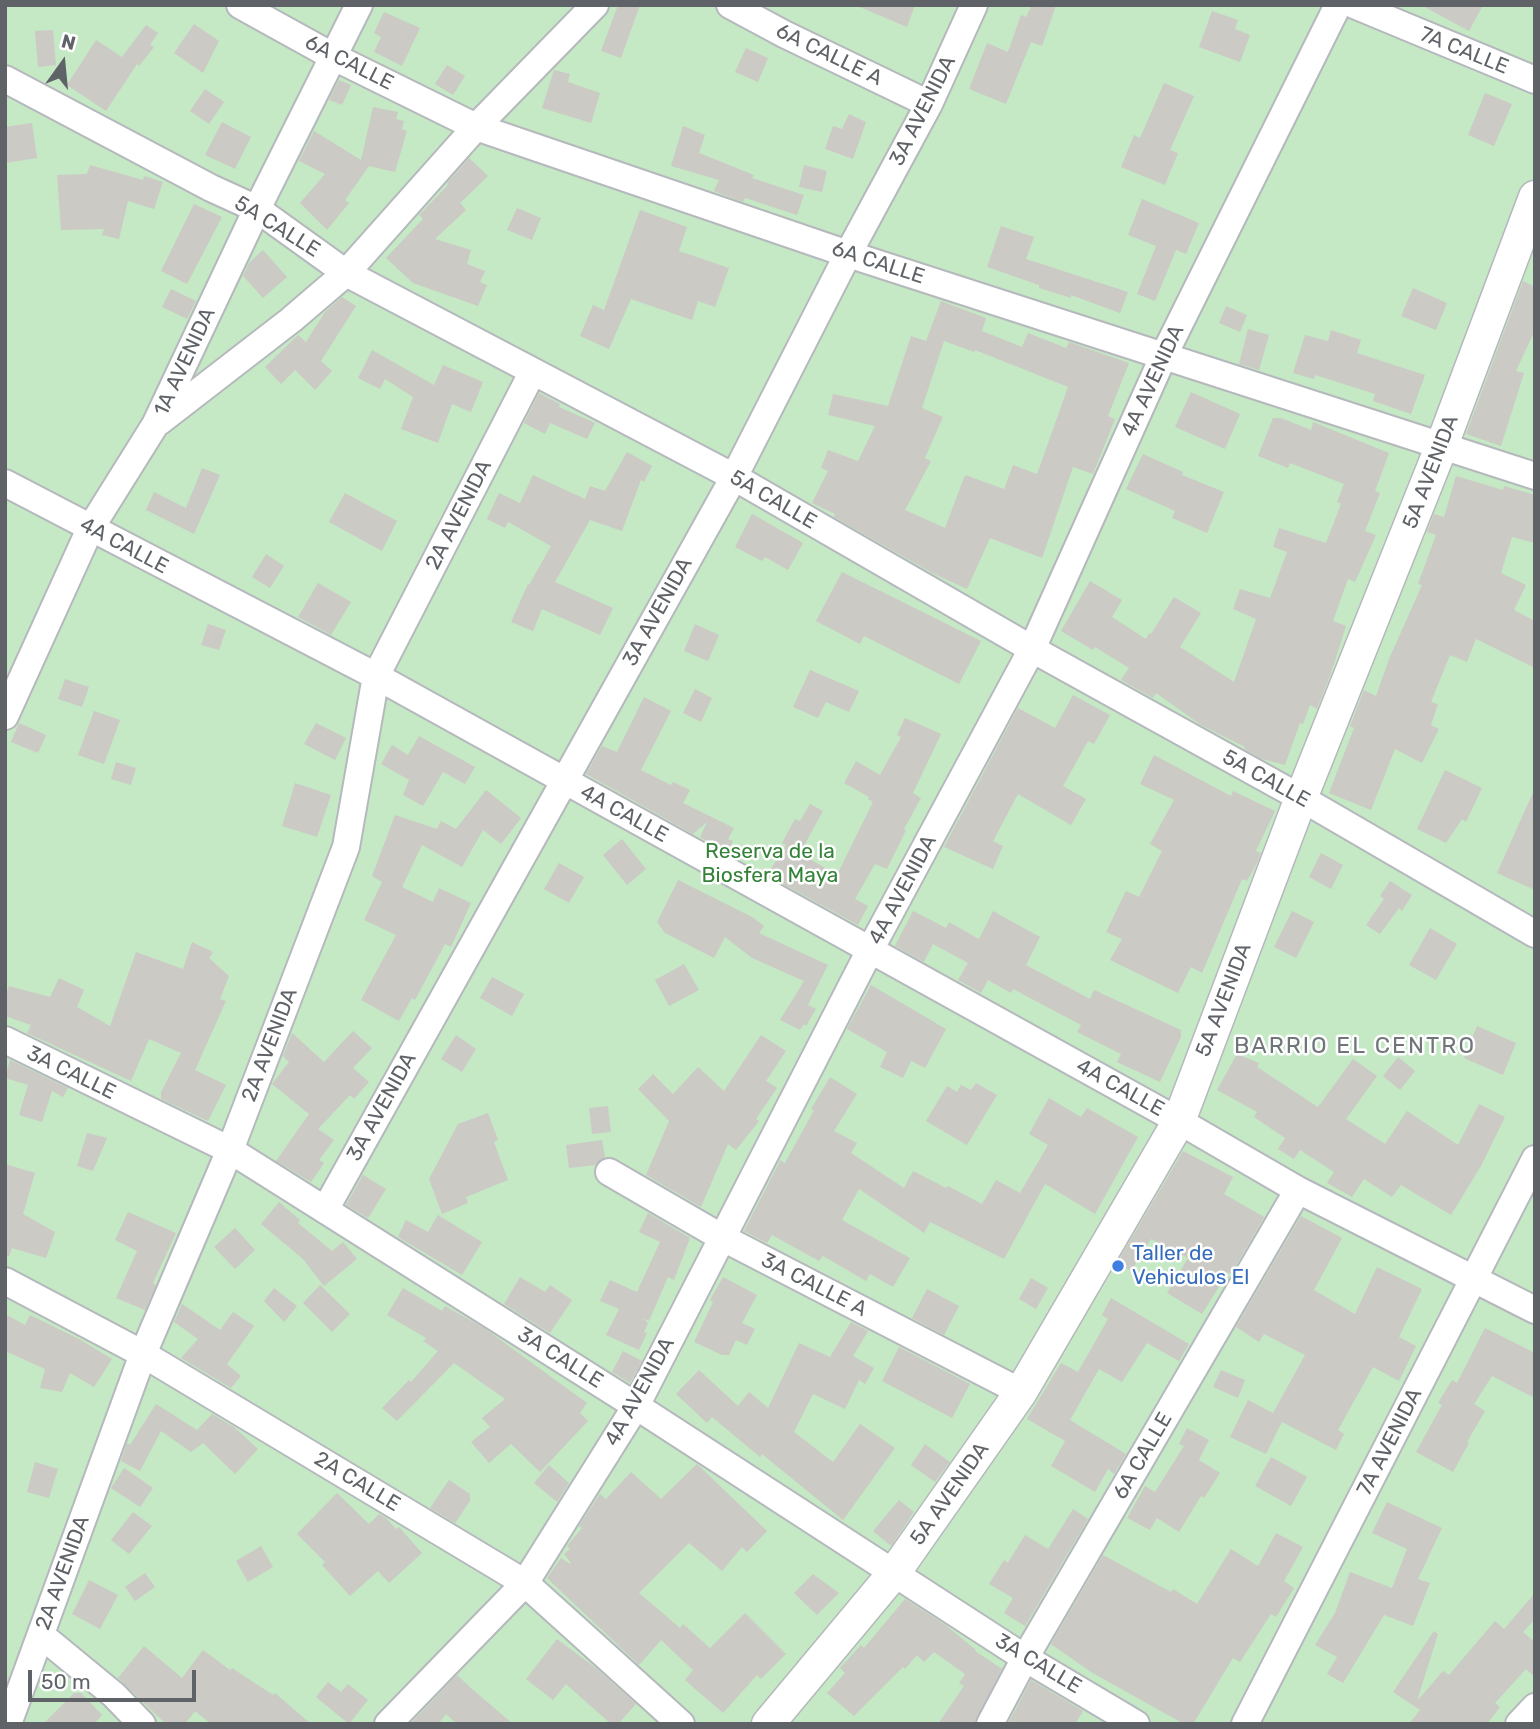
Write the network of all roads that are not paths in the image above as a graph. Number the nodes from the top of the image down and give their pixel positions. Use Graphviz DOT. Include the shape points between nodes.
graph roads {
  1 [pos="240,5"];
  2 [pos="359,5"];
  3 [pos="595,5"];
  4 [pos="730,5"];
  5 [pos="975,5"];
  6 [pos="1338,5"];
  7 [pos="1353,5"];
  8 [pos="334,57"];
  9 [pos="5,79"];
  10 [pos="1535,80"];
  11 [pos="929,104"];
  12 [pos="476,127"];
  13 [pos="1535,197"];
  14 [pos="257,209"];
  15 [pos="848,254"];
  16 [pos="346,273"];
  17 [pos="1164,355"];
  18 [pos="532,373"];
  19 [pos="155,425"];
  20 [pos="1442,445"];
  21 [pos="1535,476"];
  22 [pos="734,477"];
  23 [pos="5,483"];
  24 [pos="90,529"];
  25 [pos="1032,649"];
  26 [pos="376,676"];
  27 [pos="5,716"];
  28 [pos="564,781"];
  29 [pos="1300,798"];
  30 [pos="1535,934"];
  31 [pos="870,950"];
  32 [pos="5,1041"];
  33 [pos="1179,1121"];
  34 [pos="230,1150"];
  35 [pos="1535,1159"];
  36 [pos="609,1172"];
  37 [pos="1298,1190"];
  38 [pos="325,1210"];
  39 [pos="721,1237"];
  40 [pos="1475,1278"];
  41 [pos="5,1281"];
  42 [pos="1535,1310"];
  43 [pos="143,1354"];
  44 [pos="1021,1392"];
  45 [pos="636,1406"];
  46 [pos="894,1573"];
  47 [pos="525,1583"];
  48 [pos="41,1635"];
  49 [pos="1025,1658"];
  50 [pos="1535,1707"];
  51 [pos="8,1724"];
  52 [pos="142,1724"];
  53 [pos="388,1724"];
  54 [pos="681,1724"];
  55 [pos="768,1724"];
  56 [pos="990,1724"];
  57 [pos="1136,1724"];
  58 [pos="1245,1724"];
  59 [pos="1519,1724"];
  1 -- 8 [label="street, 6A CALLE"];
  2 -- 8 [label="street, 1A AVENIDA"];
  3 -- 12 [label="street"];
  4 -- 11 [label="street, 6A CALLE A"];
  5 -- 11 [label="street, 3A AVENIDA"];
  6 -- 17 [label="street, 4A AVENIDA"];
  7 -- 10 [label="street, 7A CALLE"];
  8 -- 12 [label="street, 6A CALLE"];
  8 -- 14 [label="street, 1A AVENIDA"];
  9 -- 14 [label="street, 5A CALLE"];
  11 -- 15 [label="street, 3A AVENIDA"];
  12 -- 15 [label="street, 6A CALLE"];
  12 -- 16 [label="street"];
  13 -- 20 [label="street, 5A AVENIDA"];
  14 -- 16 [label="street, 5A CALLE"];
  14 -- 19 [label="street, 1A AVENIDA"];
  15 -- 17 [label="street, 6A CALLE"];
  15 -- 22 [label="street, 3A AVENIDA"];
  16 -- 18 [label="street, 5A CALLE"];
  16 -- 19 [label="street"];
  17 -- 20 [label="street, 6A CALLE"];
  17 -- 25 [label="street, 4A AVENIDA"];
  18 -- 22 [label="street, 5A CALLE"];
  18 -- 26 [label="street, 2A AVENIDA"];
  19 -- 24 [label="street, 1A AVENIDA"];
  20 -- 21 [label="street, 6A CALLE"];
  20 -- 29 [label="street, 5A AVENIDA"];
  22 -- 25 [label="street, 5A CALLE"];
  22 -- 28 [label="street, 3A AVENIDA"];
  23 -- 24 [label="street, 4A CALLE"];
  24 -- 26 [label="street, 4A CALLE"];
  24 -- 27 [label="street, 1A AVENIDA"];
  25 -- 29 [label="street, 5A CALLE"];
  25 -- 31 [label="street, 4A AVENIDA"];
  26 -- 28 [label="street, 4A CALLE"];
  26 -- 34 [label="street, 2A AVENIDA" via="346,847"];
  28 -- 31 [label="street, 4A CALLE"];
  28 -- 38 [label="street, 3A AVENIDA"];
  29 -- 30 [label="street, 5A CALLE"];
  29 -- 33 [label="street, 5A AVENIDA"];
  31 -- 33 [label="street, 4A CALLE"];
  31 -- 39 [label="street, 4A AVENIDA"];
  32 -- 34 [label="street, 3A CALLE"];
  33 -- 37 [label="street, 4A CALLE"];
  33 -- 44 [label="street, 5A AVENIDA"];
  34 -- 38 [label="street, 3A CALLE"];
  34 -- 43 [label="street, 2A AVENIDA"];
  35 -- 40 [label="street, 7A AVENIDA"];
  36 -- 39 [label="street, 3A CALLE A"];
  37 -- 40 [label="street, 4A CALLE"];
  37 -- 49 [label="street, 6A CALLE"];
  38 -- 45 [label="street, 3A CALLE"];
  39 -- 44 [label="street, 3A CALLE A"];
  39 -- 45 [label="street, 4A AVENIDA"];
  40 -- 42 [label="street, 4A CALLE"];
  40 -- 58 [label="street, 7A AVENIDA"];
  41 -- 43 [label="street, 2A CALLE"];
  43 -- 47 [label="street, 2A CALLE"];
  43 -- 48 [label="street, 2A AVENIDA"];
  44 -- 46 [label="street, 5A AVENIDA"];
  45 -- 46 [label="street, 3A CALLE"];
  45 -- 47 [label="street, 4A AVENIDA"];
  46 -- 49 [label="street, 3A CALLE"];
  46 -- 55 [label="street, 5A AVENIDA"];
  47 -- 53 [label="street, 4A AVENIDA"];
  47 -- 54 [label="street, 2A CALLE"];
  48 -- 51 [label="street, 2A AVENIDA"];
  48 -- 52 [label="street"];
  49 -- 56 [label="street, 6A CALLE"];
  49 -- 57 [label="street, 3A CALLE"];
  50 -- 59 [label="street"];
}
